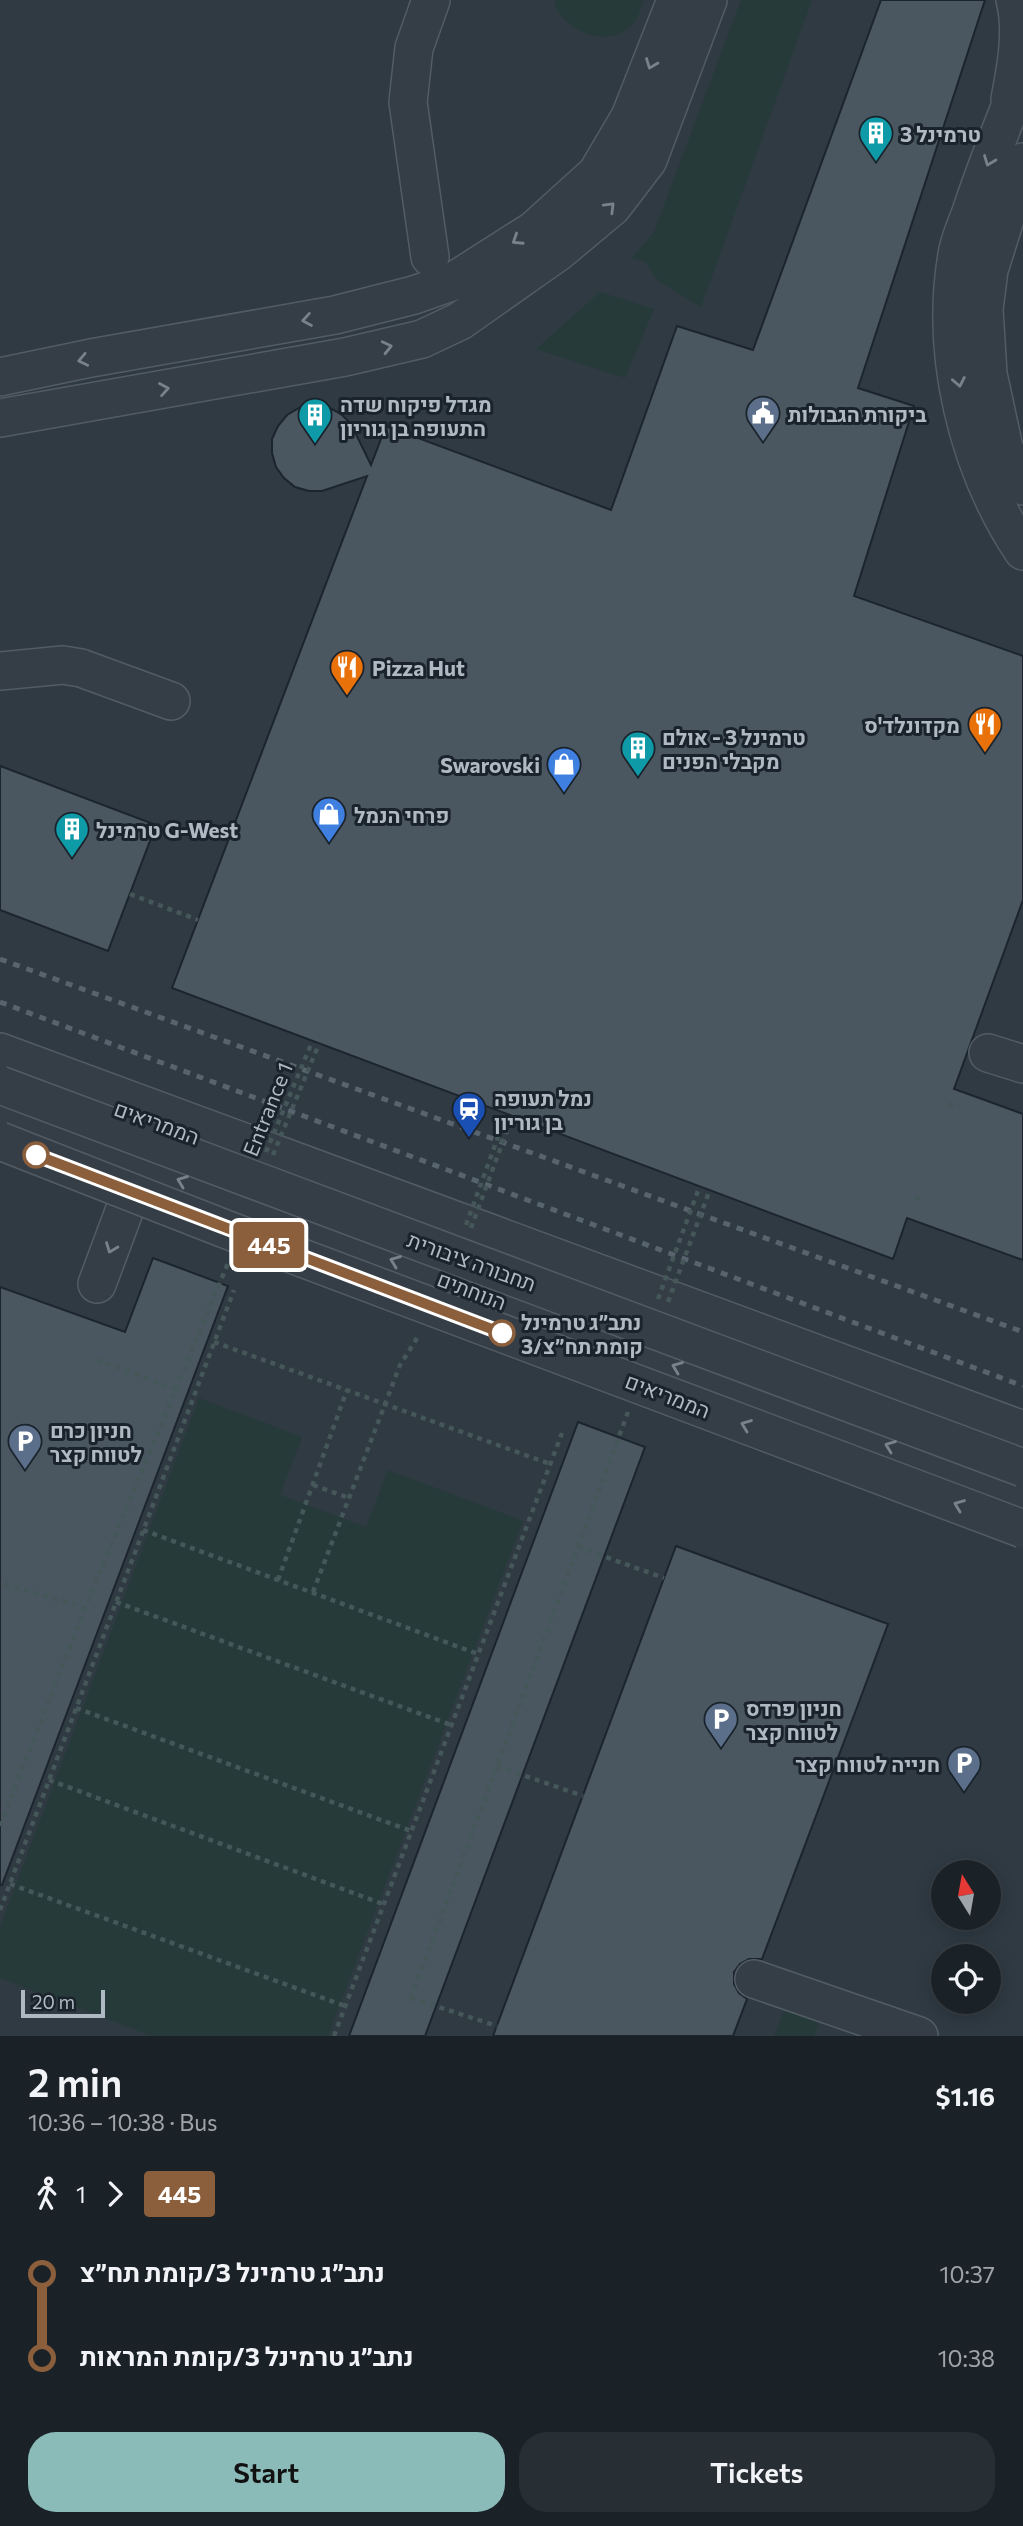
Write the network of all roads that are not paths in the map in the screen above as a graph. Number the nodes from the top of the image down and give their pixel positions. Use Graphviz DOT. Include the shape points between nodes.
graph roads {
  1 [pos="431,0"];
  2 [pos="676,0"];
  3 [pos="709,0"];
  4 [pos="717,0"];
  5 [pos="1015,0"];
  6 [pos="1023,62"];
  7 [pos="683,72"];
  8 [pos="1023,75"];
  9 [pos="1008,113"];
  10 [pos="1023,162"];
  11 [pos="1023,187"];
  12 [pos="430,257"];
  13 [pos="989,270"];
  14 [pos="0,377"];
  15 [pos="0,418"];
  16 [pos="1023,486"];
  17 [pos="1023,551"];
  18 [pos="0,671"];
  19 [pos="171,702"];
  20 [pos="0,1052"];
  21 [pos="988,1053"];
  22 [pos="0,1063"];
  23 [pos="1023,1064"];
  24 [pos="0,1085"];
  25 [pos="0,1113"];
  26 [pos="0,1141"];
  27 [pos="141,1166"];
  28 [pos="461,1246"];
  29 [pos="97,1284"];
  30 [pos="656,1319"];
  31 [pos="1023,1430"];
  32 [pos="1023,1445"];
  33 [pos="1023,1468"];
  34 [pos="1023,1496"];
  35 [pos="1023,1529"];
  36 [pos="754,1979"];
  37 [pos="919,2036"];
  1 -- 12 [label="street" via="414,48 408,102"];
  2 -- 14 [label="street, one-way" via="630,117 597,173 534,230 454,281 335,315"];
  3 -- 7 [label="street"];
  4 -- 7 [label="street"];
  5 -- 9 [label="street" via="1019,13 1016,65"];
  6 -- 9 [label="street"];
  15 -- 7 [label="street, one-way" via="345,357 422,339 460,321 558,252 612,207 648,160"];
  8 -- 9 [label="street"];
  9 -- 17 [label="street, one-way" via="957,253 952,308 967,426 986,485"];
  10 -- 13 [label="street"];
  11 -- 13 [label="street"];
  13 -- 16 [label="street" via="984,309 988,374 1004,448"];
  18 -- 19 [label="street" via="72,666"];
  20 -- 31 [label="street"];
  21 -- 23 [label="street"];
  22 -- 28 [label="street, הממריאים" via="262,1161"];
  24 -- 28 [label="street, תחבורה ציבורית, bridge"];
  25 -- 27 [label="street, הנוחתים"];
  35 -- 26 [label="street, הממריאים, one-way, bridge"];
  27 -- 29 [label="street, one-way"];
  34 -- 27 [label="street, הנוחתים, one-way"];
  28 -- 30 [label="street, הממריאים"];
  30 -- 32 [label="street, הממריאים"];
  30 -- 33 [label="street, bridge"];
  36 -- 37 [label="street"];
}
